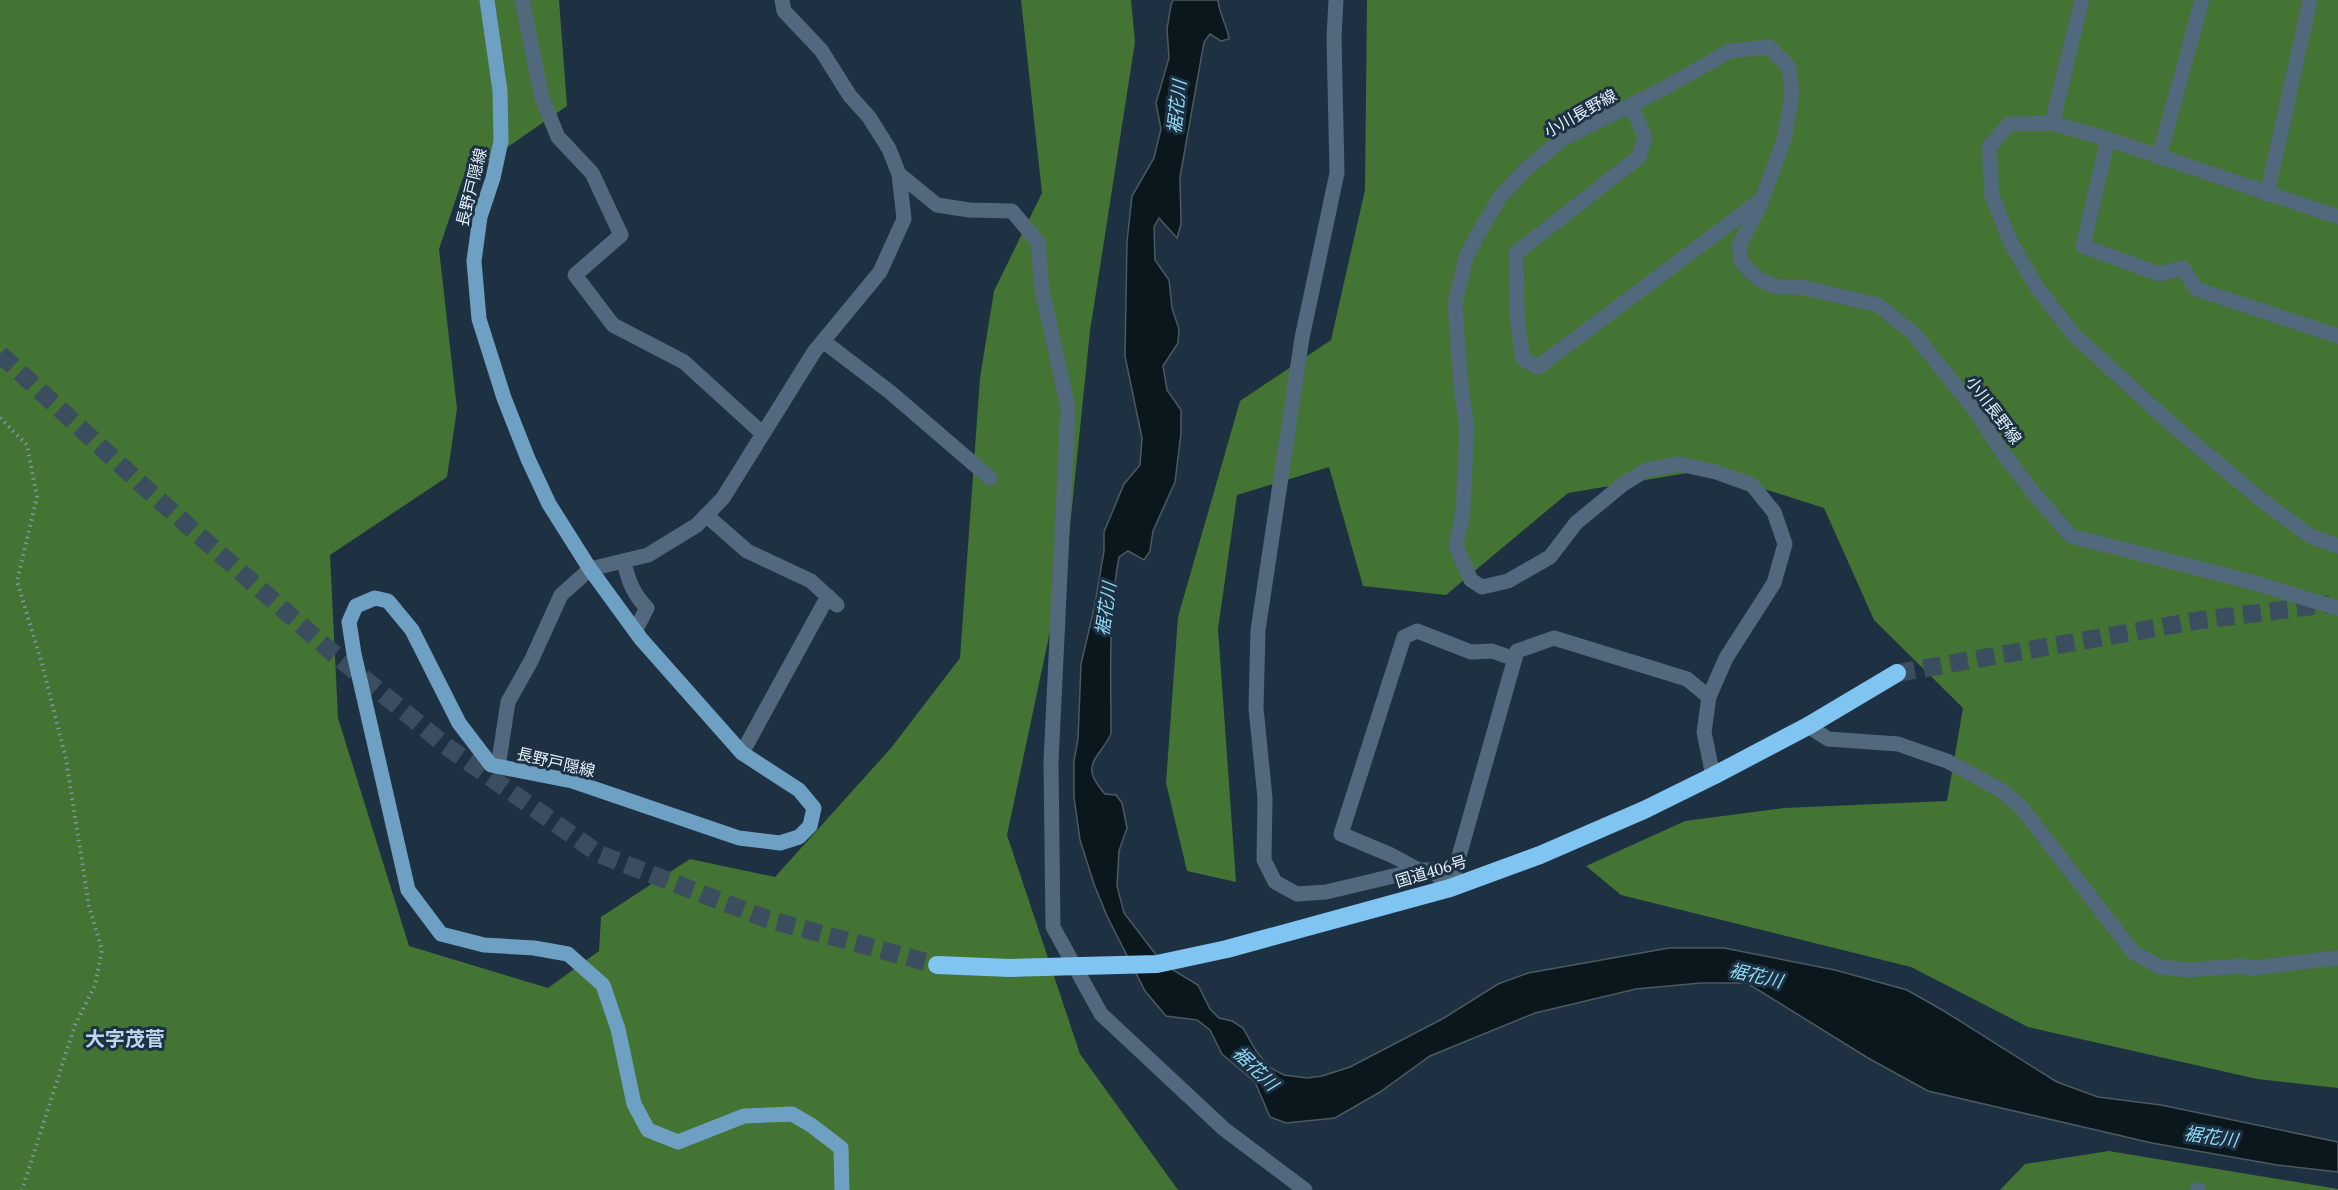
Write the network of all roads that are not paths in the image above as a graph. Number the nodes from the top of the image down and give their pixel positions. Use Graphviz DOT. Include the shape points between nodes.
graph roads {
  1 [pos="487,0"];
  2 [pos="522,0"];
  3 [pos="782,0"];
  4 [pos="1336,0"];
  5 [pos="2082,0"];
  6 [pos="2202,0"];
  7 [pos="2310,0"];
  8 [pos="1631,105"];
  9 [pos="2052,123"];
  10 [pos="2108,139"];
  11 [pos="2159,157"];
  12 [pos="899,174"];
  13 [pos="2267,195"];
  14 [pos="1762,199"];
  15 [pos="2338,217"];
  16 [pos="2338,336"];
  17 [pos="823,341"];
  18 [pos="763,434"];
  19 [pos="990,478"];
  20 [pos="706,515"];
  21 [pos="2338,546"];
  22 [pos="624,561"];
  23 [pos="590,569"];
  24 [pos="2338,608"];
  25 [pos="635,631"];
  26 [pos="1515,658"];
  27 [pos="1897,673"];
  28 [pos="1708,697"];
  29 [pos="1808,726"];
  30 [pos="742,753"];
  31 [pos="498,767"];
  32 [pos="1713,776"];
  33 [pos="1419,870"];
  34 [pos="1450,888"];
  35 [pos="2338,958"];
  36 [pos="937,965"];
  37 [pos="842,1190"];
  38 [pos="1305,1190"];
  1 -- 23 [label="main road, 長野戸隠線" via="500,91 501,141 480,217 474,261 479,319 528,459 549,504"];
  2 -- 18 [label="street" via="542,98 558,137 592,173 621,235 576,275 613,325 684,362"];
  3 -- 12 [label="street" via="784,11 821,50 850,96 869,117"];
  4 -- 33 [label="street" via="1337,173 1302,338 1258,630 1256,708 1265,798 1264,860 1275,882 1297,894 1326,892"];
  5 -- 9 [label="street"];
  6 -- 11 [label="street"];
  7 -- 13 [label="street"];
  8 -- 14 [label="street, 小川長野線" via="1730,51 1768,47 1789,68 1792,94 1784,140"];
  8 -- 14 [label="street" via="1645,137 1639,157 1516,253 1517,319 1523,359 1538,367"];
  8 -- 28 [label="street, 小川長野線" via="1561,140 1524,171 1500,197 1466,257 1455,303 1467,428 1463,511 1456,546 1471,580 1482,587 1508,581 1550,557 1576,523 1622,485 1646,471 1679,464 1752,484 1774,512 1785,544 1774,583 1726,658"];
  9 -- 10 [label="street"];
  9 -- 21 [label="street" via="2009,124 1989,147 1992,196 2012,245 2038,290 2074,335 2223,469 2310,536"];
  10 -- 11 [label="street"];
  10 -- 16 [label="street" via="2083,246 2159,274 2183,268 2196,289"];
  11 -- 13 [label="street"];
  12 -- 17 [label="street" via="904,219 880,272"];
  12 -- 38 [label="street" via="937,205 1012,211 1038,242 1042,290 1068,408 1051,762 1053,927 1101,1014 1224,1129"];
  13 -- 15 [label="street"];
  14 -- 24 [label="street, 小川長野線" via="1739,246 1741,262 1758,279 1777,287 1801,287 1878,305 1914,334 2070,536"];
  17 -- 18 [label="street"];
  17 -- 19 [label="street" via="890,392"];
  18 -- 20 [label="street" via="723,498"];
  20 -- 22 [label="street" via="697,525 648,555"];
  20 -- 30 [label="street" via="747,551 811,581 832,600"];
  22 -- 23 [label="street"];
  22 -- 25 [label="street" via="635,596 647,608"];
  23 -- 25 [label="main road, 長野戸隠線"];
  23 -- 31 [label="street" via="561,595 508,702"];
  25 -- 30 [label="main road, 長野戸隠線"];
  26 -- 28 [label="street" via="1517,651 1554,638 1687,679"];
  26 -- 33 [label="street" via="1492,651 1471,652 1417,632 1404,637 1341,834"];
  26 -- 34 [label="street"];
  27 -- 29 [label="highway, 国道406号"];
  28 -- 32 [label="street, 小川長野線" via="1704,732"];
  29 -- 32 [label="highway, 国道406号"];
  29 -- 35 [label="street" via="1828,739 1898,744 1947,761 2001,790 2021,807 2133,952 2160,967 2252,968"];
  30 -- 31 [label="main road, 長野戸隠線" via="799,790 814,808 810,826 799,837 780,843 739,838 572,782"];
  31 -- 37 [label="main road, 長野戸隠線" via="491,765 459,723 411,630 388,601 375,598 356,606 349,622 354,654 408,890 441,934 484,945 568,954 603,985 618,1029 634,1104 648,1130 678,1142 744,1116 792,1114 841,1148"];
  32 -- 34 [label="highway, 国道406号" via="1540,855"];
  33 -- 34 [label="street" via="1432,870"];
  34 -- 36 [label="highway, 国道406号" via="1158,964 1011,968"];
}
